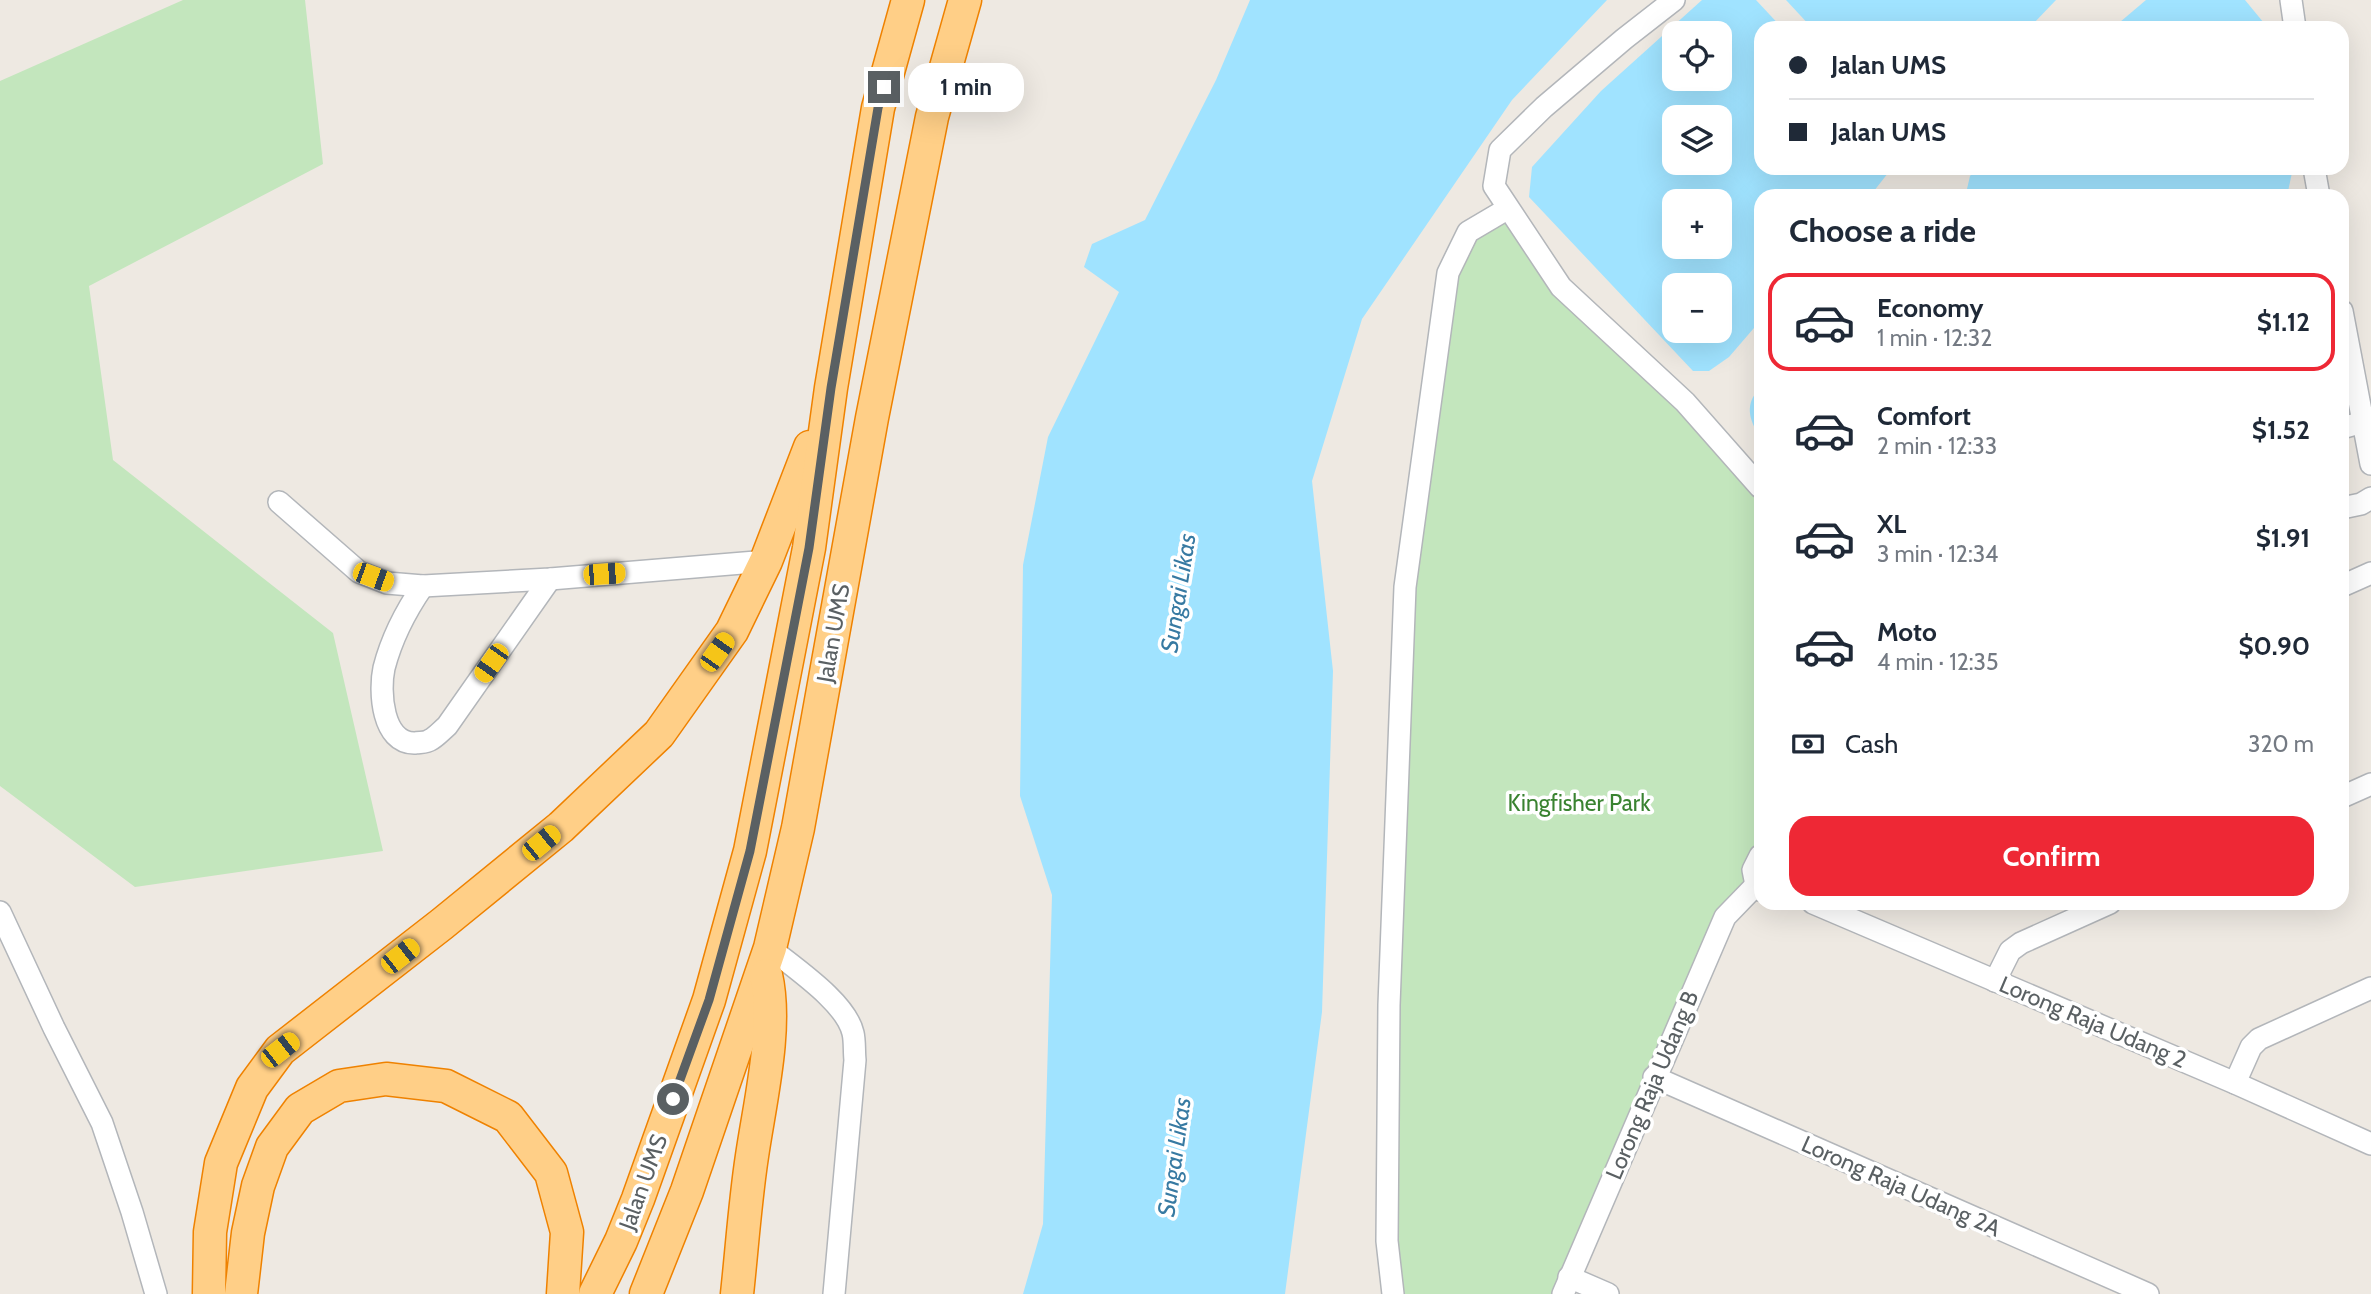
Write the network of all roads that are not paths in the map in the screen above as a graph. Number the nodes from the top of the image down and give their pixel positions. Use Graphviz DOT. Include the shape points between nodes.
graph roads {
  1 [pos="908,0"];
  2 [pos="965,0"];
  3 [pos="1674,0"];
  4 [pos="2291,0"];
  5 [pos="2294,21"];
  6 [pos="1507,209"];
  7 [pos="2349,348"];
  8 [pos="831,388"];
  9 [pos="2363,422"];
  10 [pos="2349,426"];
  11 [pos="2371,464"];
  12 [pos="1754,480"];
  13 [pos="2371,498"];
  14 [pos="279,502"];
  15 [pos="2349,507"];
  16 [pos="766,561"];
  17 [pos="2371,573"];
  18 [pos="550,579"];
  19 [pos="2349,583"];
  20 [pos="423,586"];
  21 [pos="2371,784"];
  22 [pos="2349,794"];
  23 [pos="1754,892"];
  24 [pos="1829,910"];
  25 [pos="2094,910"];
  26 [pos="0,912"];
  27 [pos="767,957"];
  28 [pos="1995,981"];
  29 [pos="2371,988"];
  30 [pos="1654,1077"];
  31 [pos="2235,1083"];
  32 [pos="2371,1144"];
  33 [pos="1566,1286"];
  34 [pos="156,1294"];
  35 [pos="209,1294"];
  36 [pos="241,1294"];
  37 [pos="563,1294"];
  38 [pos="595,1294"];
  39 [pos="646,1294"];
  40 [pos="737,1294"];
  41 [pos="834,1294"];
  42 [pos="1393,1294"];
  43 [pos="1608,1294"];
  44 [pos="2148,1294"];
  1 -- 8 [label="highway, Jalan UMS" via="878,108"];
  2 -- 27 [label="highway, Jalan UMS" via="932,117 798,828"];
  3 -- 6 [label="street" via="1544,107 1500,150 1494,186"];
  4 -- 5 [label="street"];
  6 -- 12 [label="street" via="1561,286 1685,402"];
  6 -- 42 [label="street" via="1468,232 1448,273 1405,587 1390,1005 1387,1241"];
  7 -- 9 [label="street"];
  8 -- 16 [label="highway"];
  8 -- 38 [label="highway, Jalan UMS" via="809,548 750,851 709,1000 638,1199"];
  9 -- 10 [label="street"];
  9 -- 11 [label="street"];
  13 -- 15 [label="street"];
  14 -- 20 [label="street" via="359,572 387,583"];
  16 -- 18 [label="street"];
  16 -- 35 [label="highway" via="732,631 659,734 561,827 280,1050 252,1088 221,1163 210,1232"];
  17 -- 19 [label="street"];
  18 -- 20 [label="street"];
  18 -- 20 [label="street" via="447,726 428,742 409,743 396,735 386,717 384,671 404,613"];
  21 -- 22 [label="street"];
  23 -- 30 [label="street, Lorong Raja Udang B" via="1725,917"];
  24 -- 28 [label="street, Lorong Raja Udang 2"];
  25 -- 28 [label="street" via="2021,943 2010,951"];
  26 -- 34 [label="street" via="102,1123"];
  27 -- 39 [label="highway, Jalan UMS" via="687,1192"];
  27 -- 40 [label="highway" via="770,1023"];
  27 -- 41 [label="street" via="816,986 845,1014 853,1033 855,1060"];
  28 -- 31 [label="street, Lorong Raja Udang 2"];
  29 -- 31 [label="street" via="2259,1039"];
  30 -- 33 [label="street, Lorong Raja Udang B"];
  30 -- 44 [label="street, Lorong Raja Udang 2A"];
  31 -- 32 [label="street, Lorong Raja Udang 2"];
  33 -- 43 [label="street"];
  36 -- 37 [label="highway" via="248,1233 272,1147 300,1108 339,1086 386,1079 446,1086 508,1117 551,1173 567,1232"];
}
